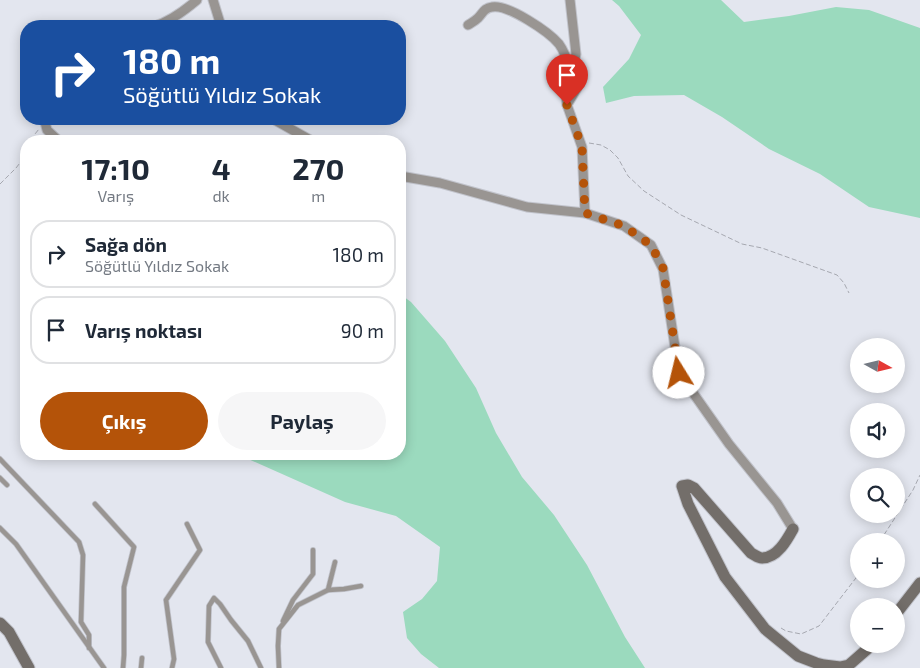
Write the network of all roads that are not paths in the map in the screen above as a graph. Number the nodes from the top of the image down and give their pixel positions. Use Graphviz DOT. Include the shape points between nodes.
graph roads {
  1 [pos="197,0"];
  2 [pos="214,0"];
  3 [pos="570,0"];
  4 [pos="170,20"];
  5 [pos="219,20"];
  6 [pos="468,25"];
  7 [pos="571,72"];
  8 [pos="577,88"];
  9 [pos="567,105"];
  10 [pos="284,125"];
  11 [pos="301,135"];
  12 [pos="406,177"];
  13 [pos="585,213"];
  14 [pos="0,459"];
  15 [pos="0,478"];
  16 [pos="6,485"];
  17 [pos="95,504"];
  18 [pos="187,524"];
  19 [pos="0,528"];
  20 [pos="793,529"];
  21 [pos="313,550"];
  22 [pos="334,562"];
  23 [pos="920,583"];
  24 [pos="361,586"];
  25 [pos="328,590"];
  26 [pos="905,602"];
  27 [pos="0,623"];
  28 [pos="279,629"];
  29 [pos="89,648"];
  30 [pos="863,653"];
  31 [pos="142,658"];
  32 [pos="29,668"];
  33 [pos="104,668"];
  34 [pos="123,668"];
  35 [pos="141,668"];
  36 [pos="172,668"];
  37 [pos="221,668"];
  38 [pos="261,668"];
  39 [pos="278,668"];
  1 -- 4 [label="street"];
  2 -- 5 [label="street"];
  3 -- 7 [label="street" via="576,54"];
  6 -- 7 [label="street" via="483,10 494,6 515,13 559,44"];
  7 -- 9 [label="street"];
  8 -- 9 [label="street"];
  9 -- 13 [label="street" via="582,147"];
  10 -- 11 [label="street"];
  12 -- 13 [label="street" via="527,207"];
  13 -- 20 [label="street" via="624,226 651,245 663,268 679,373"];
  14 -- 29 [label="lane" via="79,542 83,556 81,622 89,635"];
  15 -- 16 [label="lane"];
  17 -- 34 [label="lane" via="134,547 124,587"];
  18 -- 36 [label="lane" via="200,550 166,600 174,659"];
  19 -- 29 [label="lane" via="16,544"];
  20 -- 30 [label="street" via="780,549 760,558 751,553 694,488 682,486 725,577 765,630 798,656 824,665 849,665"];
  21 -- 28 [label="lane" via="313,574 293,600"];
  22 -- 25 [label="lane"];
  23 -- 26 [label="street"];
  24 -- 25 [label="lane"];
  25 -- 28 [label="lane" via="298,605"];
  27 -- 32 [label="street" via="9,632"];
  28 -- 39 [label="lane"];
  29 -- 33 [label="lane"];
  31 -- 35 [label="lane"];
  37 -- 38 [label="lane" via="208,642 209,606 214,598 248,641"];
}
